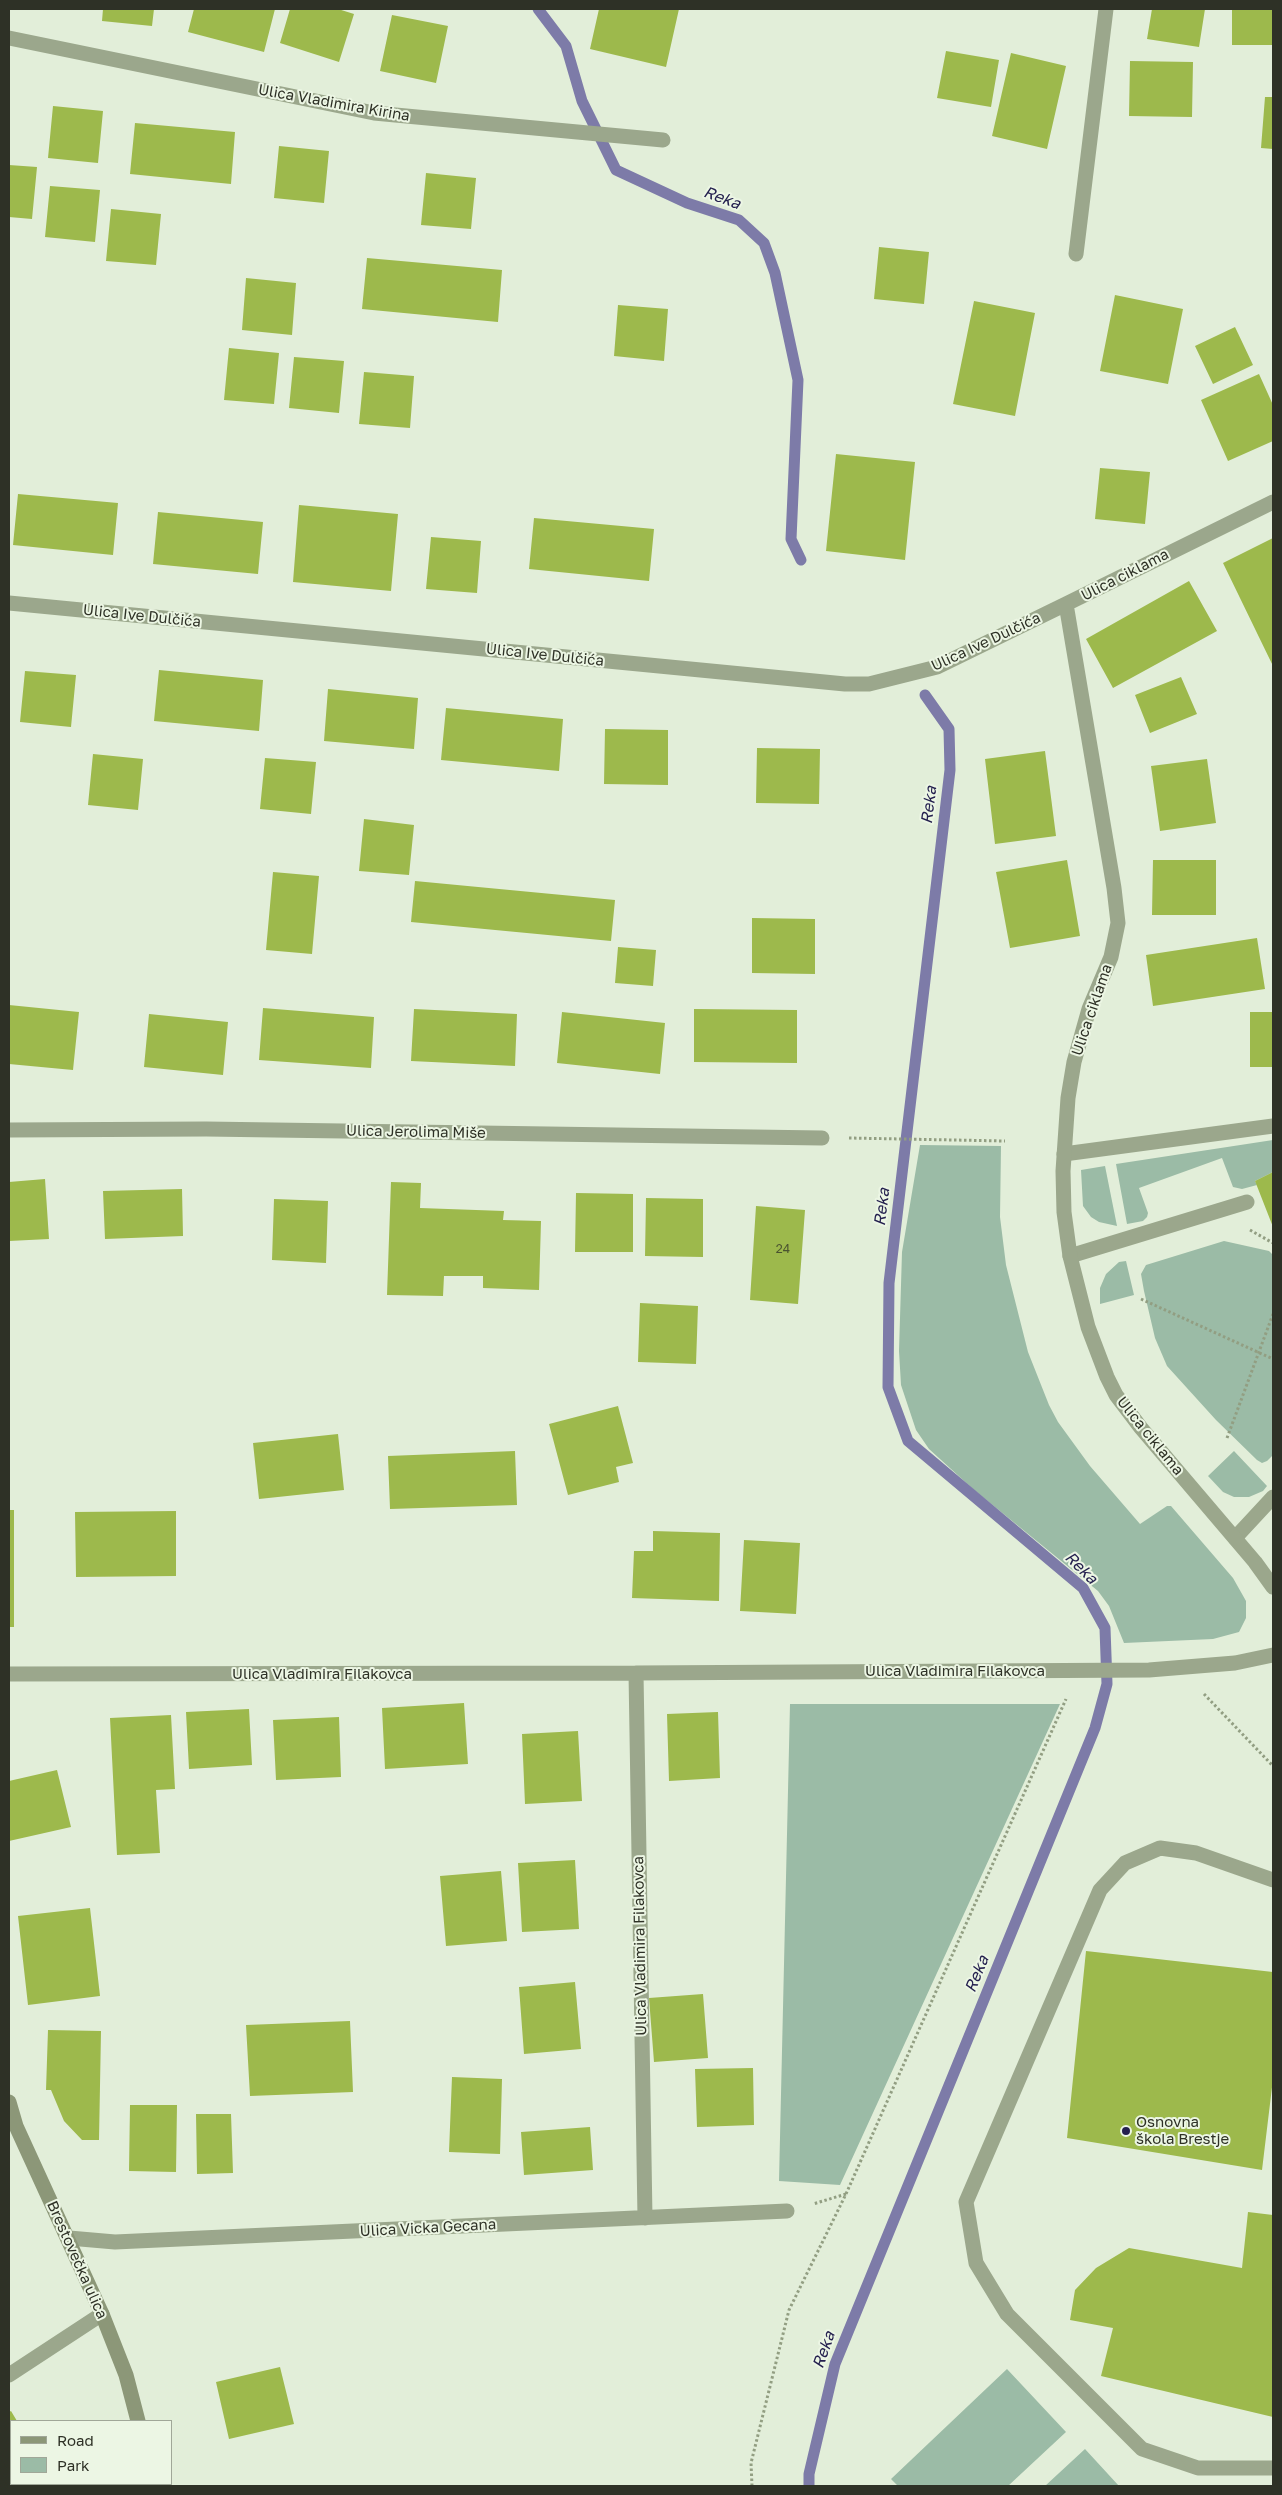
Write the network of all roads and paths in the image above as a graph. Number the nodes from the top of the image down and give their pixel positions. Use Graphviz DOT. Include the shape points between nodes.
graph roads {
  1 [pos="1106,9"];
  2 [pos="9,38"];
  3 [pos="662,140"];
  4 [pos="1076,254"];
  5 [pos="1273,502"];
  6 [pos="9,604"];
  7 [pos="1066,604"];
  8 [pos="1273,1126"];
  9 [pos="9,1130"];
  10 [pos="822,1138"];
  11 [pos="1005,1140"];
  12 [pos="1064,1154"];
  13 [pos="1247,1202"];
  14 [pos="1250,1229"];
  15 [pos="1273,1243"];
  16 [pos="1070,1256"];
  17 [pos="1141,1299"];
  18 [pos="1273,1314"];
  19 [pos="1259,1352"];
  20 [pos="1273,1359"];
  21 [pos="1227,1438"];
  22 [pos="1273,1497"];
  23 [pos="1235,1538"];
  24 [pos="1273,1587"];
  25 [pos="1273,1655"];
  26 [pos="636,1673"];
  27 [pos="9,1674"];
  28 [pos="1070,1692"];
  29 [pos="1204,1693"];
  30 [pos="1273,1766"];
  31 [pos="1273,1880"];
  32 [pos="9,2102"];
  33 [pos="846,2194"];
  34 [pos="787,2211"];
  35 [pos="645,2218"];
  36 [pos="69,2238"];
  37 [pos="102,2314"];
  38 [pos="9,2375"];
  39 [pos="138,2420"];
  40 [pos="1273,2468"];
  41 [pos="752,2486"];
  1 -- 4 [label="street"];
  2 -- 3 [label="street, Ulica Vladimira Kirina" via="374,113"];
  5 -- 7 [label="street, Ulica ciklama"];
  6 -- 7 [label="street, Ulica Ive Dulčića" via="845,684 869,684 937,667"];
  7 -- 12 [label="street, Ulica ciklama" via="1118,923 1111,957 1089,1009 1074,1062"];
  8 -- 12 [label="street"];
  9 -- 10 [label="street, Ulica Jerolima Miše" via="206,1129"];
  10 -- 11 [label="path"];
  12 -- 16 [label="street, Ulica ciklama" via="1064,1212"];
  13 -- 16 [label="street"];
  14 -- 15 [label="path"];
  16 -- 23 [label="street, Ulica ciklama" via="1094,1344 1116,1395"];
  17 -- 19 [label="path"];
  18 -- 19 [label="path"];
  19 -- 20 [label="path"];
  19 -- 21 [label="path"];
  22 -- 23 [label="street"];
  23 -- 24 [label="street, Ulica ciklama"];
  25 -- 26 [label="street, Ulica Vladimira Filakovca" via="1149,1670"];
  26 -- 27 [label="street, Ulica Vladimira Filakovca"];
  26 -- 35 [label="street, Ulica Vladimira Filakovca"];
  28 -- 33 [label="path"];
  29 -- 30 [label="path"];
  31 -- 40 [label="street" via="1196,1853 1160,1848 1125,1863 1100,1890 966,2202 976,2263 1008,2314 1142,2449 1198,2468"];
  32 -- 36 [label="street, Brestovečka ulica" via="16,2126"];
  33 -- 34 [label="path"];
  33 -- 41 [label="path" via="789,2310 751,2463"];
  34 -- 35 [label="street, Ulica Vicka Gecana"];
  35 -- 36 [label="street, Ulica Vicka Gecana" via="115,2242"];
  36 -- 37 [label="street, Brestovečka ulica"];
  37 -- 38 [label="street"];
  37 -- 39 [label="street, Brestovečka ulica" via="126,2375"];
}
